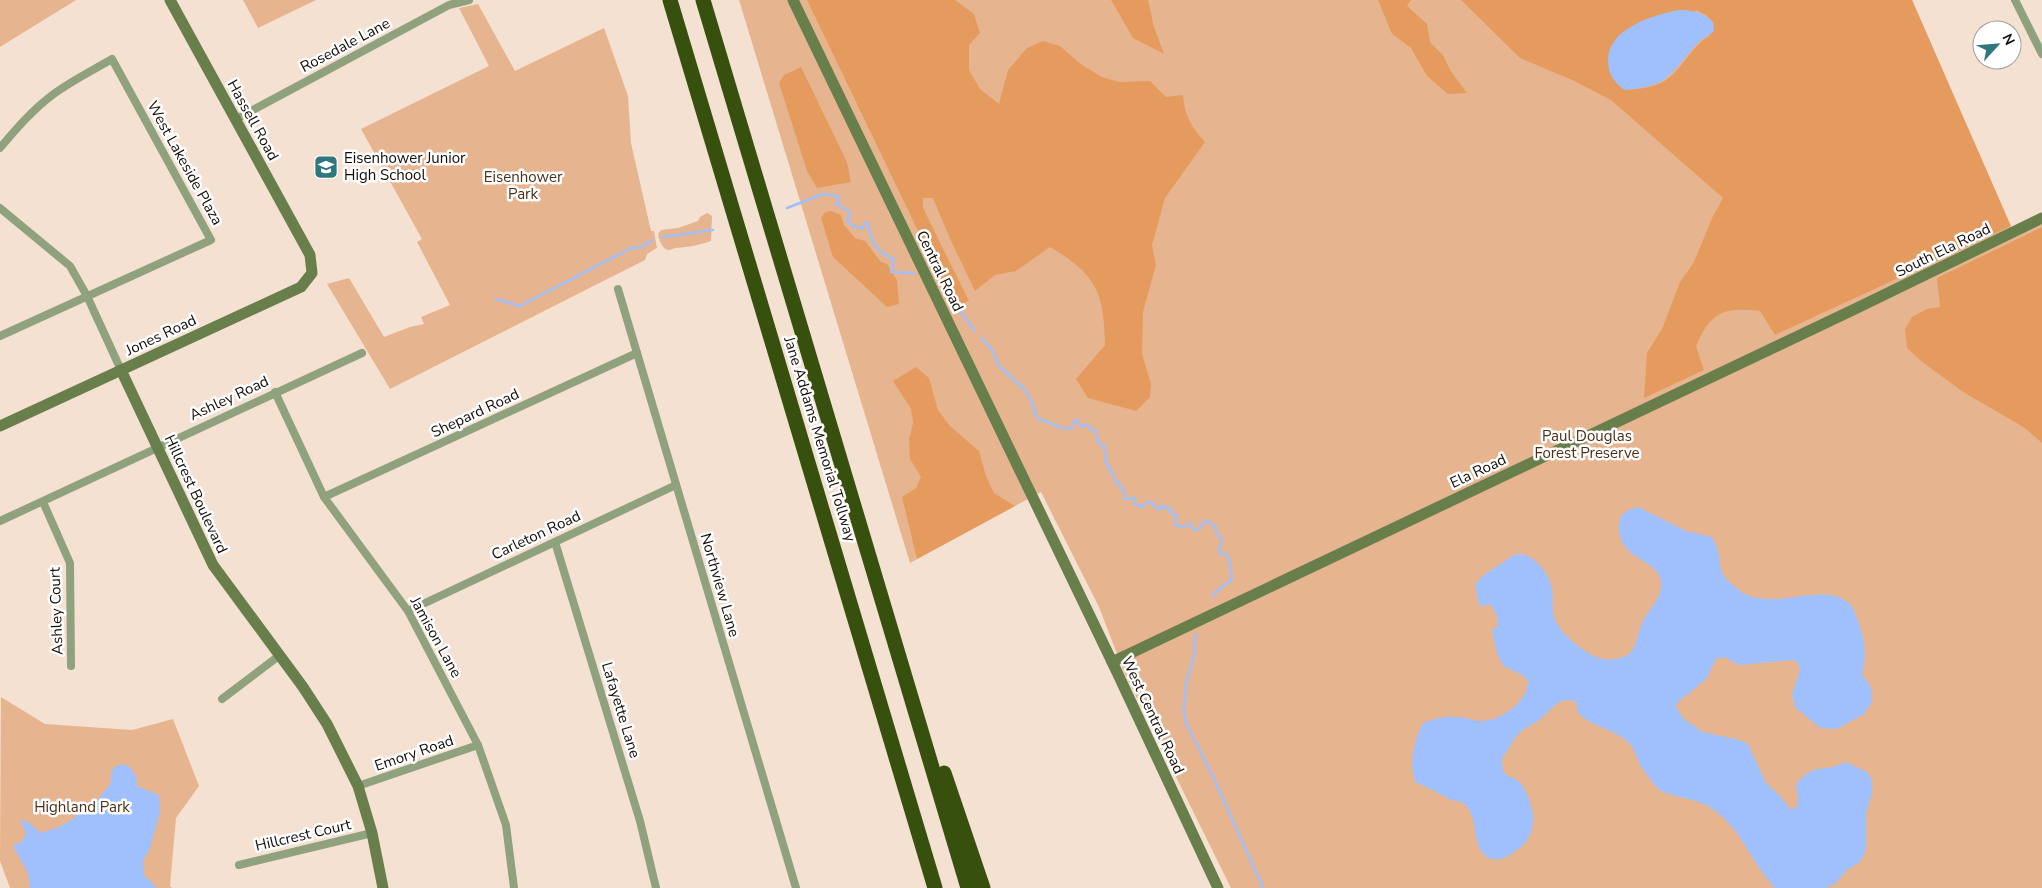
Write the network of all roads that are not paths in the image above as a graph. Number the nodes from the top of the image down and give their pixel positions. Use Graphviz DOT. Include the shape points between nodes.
graph roads {
  1 [pos="170,0"];
  2 [pos="469,0"];
  3 [pos="670,0"];
  4 [pos="703,0"];
  5 [pos="793,0"];
  6 [pos="2016,0"];
  7 [pos="2042,54"];
  8 [pos="236,119"];
  9 [pos="0,148"];
  10 [pos="0,208"];
  11 [pos="2042,218"];
  12 [pos="310,255"];
  13 [pos="618,289"];
  14 [pos="87,296"];
  15 [pos="1857,308"];
  16 [pos="0,336"];
  17 [pos="637,352"];
  18 [pos="362,353"];
  19 [pos="121,370"];
  20 [pos="275,392"];
  21 [pos="0,426"];
  22 [pos="157,447"];
  23 [pos="676,484"];
  24 [pos="324,498"];
  25 [pos="43,502"];
  26 [pos="0,521"];
  27 [pos="555,542"];
  28 [pos="1061,554"];
  29 [pos="408,611"];
  30 [pos="890,626"];
  31 [pos="280,655"];
  32 [pos="1112,662"];
  33 [pos="71,666"];
  34 [pos="222,699"];
  35 [pos="478,745"];
  36 [pos="358,786"];
  37 [pos="372,833"];
  38 [pos="239,864"];
  39 [pos="383,888"];
  40 [pos="514,888"];
  41 [pos="656,888"];
  42 [pos="796,888"];
  43 [pos="935,888"];
  44 [pos="968,888"];
  45 [pos="982,888"];
  46 [pos="1218,888"];
  1 -- 8 [label="street, Hassell Road"];
  2 -- 8 [label="street, Rosedale Lane" via="449,5"];
  3 -- 43 [label="highway, Jane Addams Memorial Tollway"];
  4 -- 30 [label="highway, Jane Addams Memorial Tollway"];
  5 -- 28 [label="street, Central Road"];
  6 -- 7 [label="street"];
  8 -- 12 [label="street, Hassell Road"];
  9 -- 14 [label="street, West Lakeside Plaza" via="46,100 112,59 211,240"];
  10 -- 14 [label="street, Hillcrest Boulevard" via="70,266"];
  11 -- 15 [label="street, South Ela Road"];
  12 -- 19 [label="street, Jones Road" via="312,273 301,287"];
  13 -- 17 [label="street, Northview Lane"];
  14 -- 16 [label="street"];
  14 -- 19 [label="street, Hillcrest Boulevard"];
  15 -- 32 [label="street, Ela Road"];
  17 -- 23 [label="street, Northview Lane"];
  17 -- 24 [label="street, Shepard Road"];
  18 -- 20 [label="street, Ashley Road"];
  19 -- 21 [label="street, Jones Road"];
  19 -- 22 [label="street, Hillcrest Boulevard"];
  20 -- 22 [label="street, Ashley Road"];
  20 -- 24 [label="street, Jamison Lane"];
  22 -- 25 [label="street, Ashley Road"];
  22 -- 31 [label="street, Hillcrest Boulevard" via="213,565"];
  23 -- 27 [label="street, Carleton Road"];
  23 -- 42 [label="street, Northview Lane"];
  24 -- 29 [label="street, Jamison Lane"];
  25 -- 26 [label="street, Ashley Road"];
  25 -- 33 [label="street, Ashley Court" via="70,563"];
  27 -- 29 [label="street, Carleton Road"];
  27 -- 41 [label="street, Lafayette Lane" via="640,821"];
  28 -- 32 [label="street, West Central Road"];
  29 -- 35 [label="street, Jamison Lane"];
  30 -- 44 [label="highway, Jane Addams Memorial Tollway"];
  30 -- 45 [label="highway"];
  31 -- 34 [label="street"];
  31 -- 36 [label="street, Hillcrest Boulevard" via="327,724"];
  32 -- 46 [label="street, West Central Road"];
  35 -- 36 [label="street, Emory Road"];
  35 -- 40 [label="street, Jamison Lane" via="506,825"];
  36 -- 37 [label="street, Hillcrest Boulevard"];
  37 -- 38 [label="street, Hillcrest Court"];
  37 -- 39 [label="street, Hillcrest Boulevard"];
}
